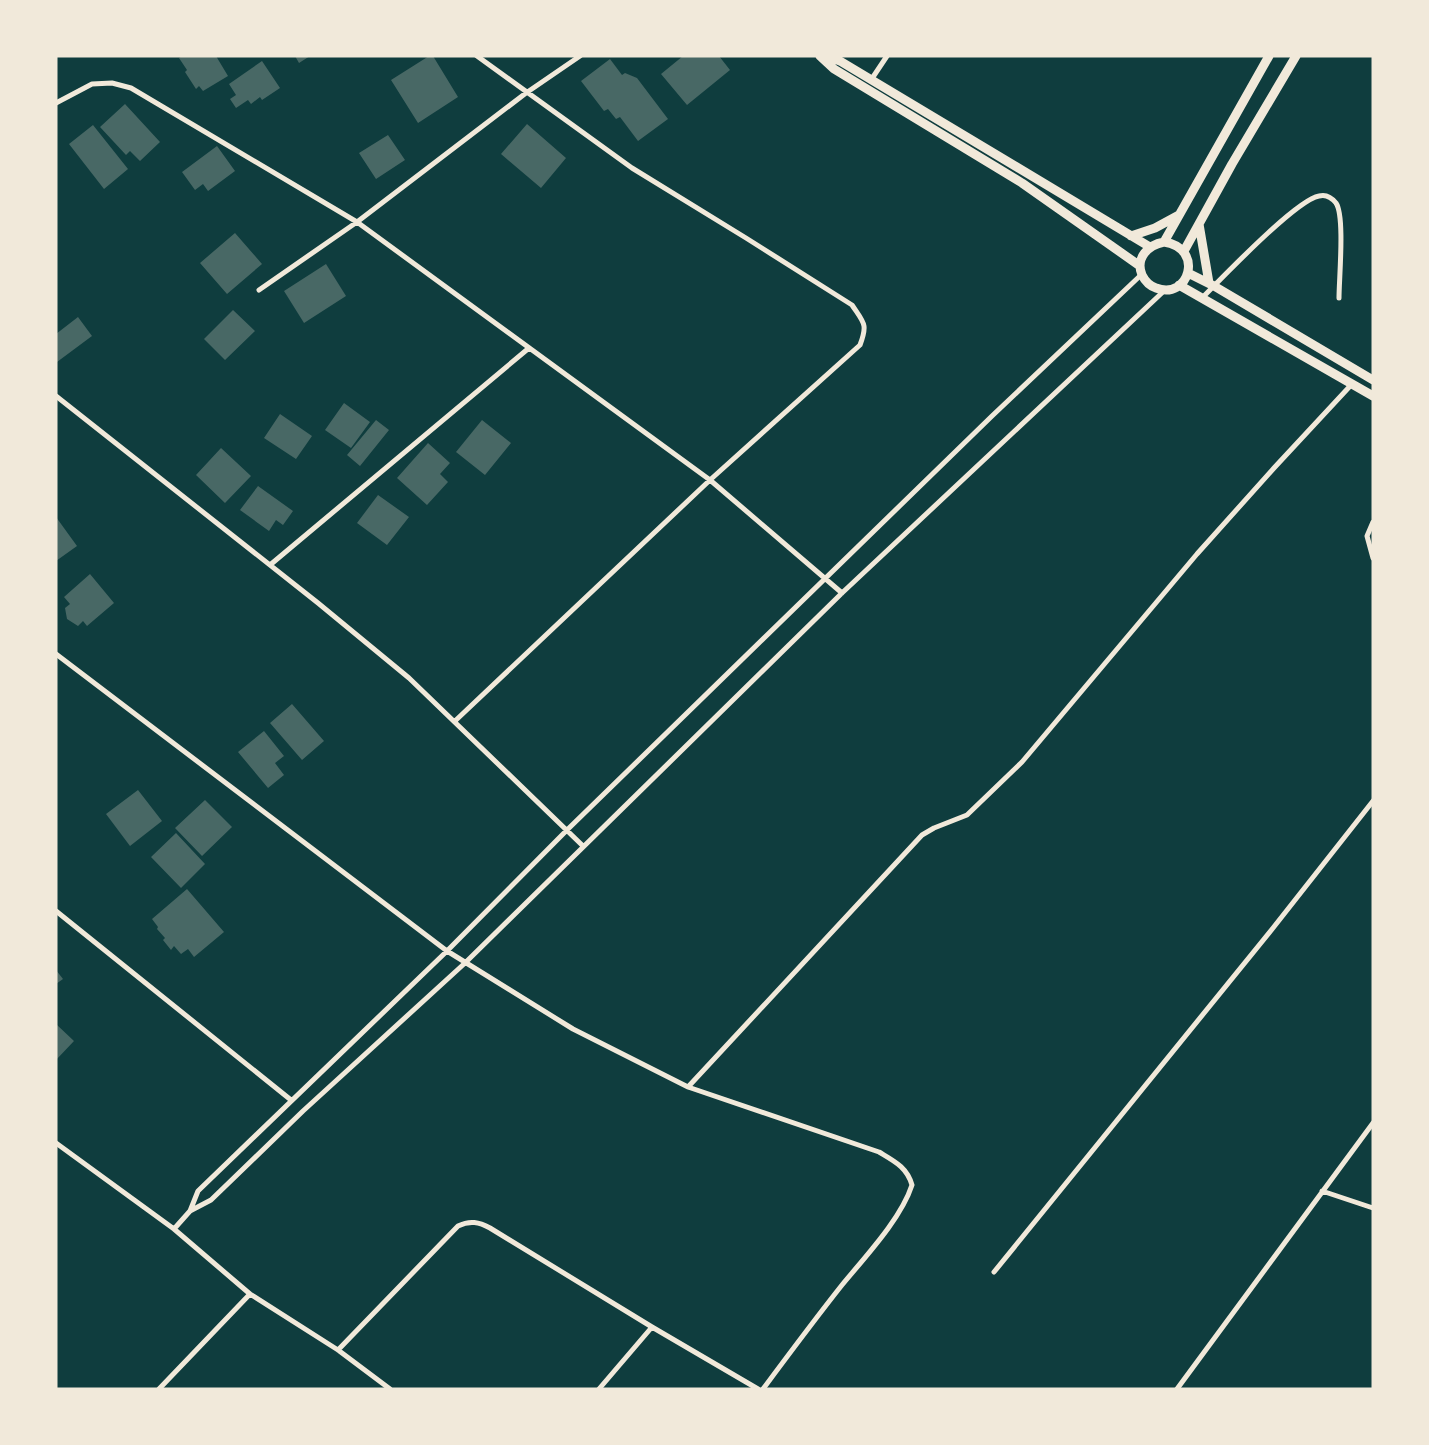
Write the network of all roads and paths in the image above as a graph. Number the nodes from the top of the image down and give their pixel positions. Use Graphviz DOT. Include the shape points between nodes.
graph roads {
  1 [pos="477,56"];
  2 [pos="580,56"];
  3 [pos="820,56"];
  4 [pos="828,56"];
  5 [pos="887,56"];
  6 [pos="1269,56"];
  7 [pos="1296,56"];
  8 [pos="871,80"];
  9 [pos="526,93"];
  10 [pos="56,103"];
  11 [pos="1180,215"];
  12 [pos="357,222"];
  13 [pos="1199,224"];
  14 [pos="1132,236"];
  15 [pos="1164,242"];
  16 [pos="1150,247"];
  17 [pos="1184,251"];
  18 [pos="1141,270"];
  19 [pos="1188,273"];
  20 [pos="1211,284"];
  21 [pos="1180,285"];
  22 [pos="259,290"];
  23 [pos="1165,290"];
  24 [pos="1201,298"];
  25 [pos="1339,298"];
  26 [pos="529,348"];
  27 [pos="1373,380"];
  28 [pos="1352,384"];
  29 [pos="56,396"];
  30 [pos="1373,396"];
  31 [pos="710,480"];
  32 [pos="1373,522"];
  33 [pos="1373,558"];
  34 [pos="270,566"];
  35 [pos="825,581"];
  36 [pos="842,594"];
  37 [pos="56,654"];
  38 [pos="455,721"];
  39 [pos="1373,801"];
  40 [pos="567,830"];
  41 [pos="583,846"];
  42 [pos="56,911"];
  43 [pos="447,951"];
  44 [pos="465,963"];
  45 [pos="688,1087"];
  46 [pos="290,1100"];
  47 [pos="1373,1123"];
  48 [pos="56,1143"];
  49 [pos="1322,1191"];
  50 [pos="1373,1208"];
  51 [pos="190,1211"];
  52 [pos="174,1229"];
  53 [pos="994,1272"];
  54 [pos="250,1294"];
  55 [pos="652,1327"];
  56 [pos="338,1350"];
  57 [pos="159,1389"];
  58 [pos="390,1389"];
  59 [pos="599,1389"];
  60 [pos="758,1389"];
  61 [pos="763,1389"];
  62 [pos="1177,1389"];
  1 -- 9 [label="street"];
  2 -- 9 [label="street"];
  3 -- 18 [label="street" via="834,69 1022,183"];
  4 -- 8 [label="street"];
  5 -- 8 [label="street"];
  6 -- 11 [label="street"];
  7 -- 13 [label="street"];
  8 -- 14 [label="street"];
  9 -- 12 [label="street"];
  9 -- 31 [label="street" via="632,168 852,305 862,320 866,330 860,345"];
  10 -- 12 [label="street" via="92,84 112,82 131,88"];
  11 -- 14 [label="street"];
  11 -- 15 [label="street"];
  12 -- 22 [label="street"];
  12 -- 26 [label="street"];
  13 -- 17 [label="street"];
  13 -- 20 [label="street"];
  14 -- 16 [label="street"];
  15 -- 16 [label="street"];
  15 -- 17 [label="street"];
  16 -- 18 [label="street" via="1145,252"];
  17 -- 19 [label="street" via="1188,258"];
  18 -- 23 [label="street" via="1151,286"];
  18 -- 35 [label="street"];
  19 -- 20 [label="street"];
  19 -- 21 [label="street"];
  20 -- 24 [label="street"];
  20 -- 25 [label="street" via="1281,222 1310,200 1324,195 1337,204 1340,215"];
  20 -- 27 [label="street"];
  21 -- 23 [label="street"];
  21 -- 24 [label="street"];
  23 -- 36 [label="street"];
  24 -- 28 [label="street"];
  26 -- 31 [label="street"];
  26 -- 34 [label="street"];
  28 -- 30 [label="street"];
  28 -- 45 [label="street" via="1197,554 1022,762 967,815 922,836"];
  29 -- 34 [label="street"];
  31 -- 35 [label="street"];
  31 -- 38 [label="street"];
  32 -- 33 [label="street" via="1367,536"];
  34 -- 38 [label="street" via="409,678"];
  35 -- 36 [label="street"];
  35 -- 40 [label="street"];
  36 -- 41 [label="street"];
  37 -- 43 [label="street"];
  38 -- 40 [label="street"];
  39 -- 53 [label="street"];
  40 -- 41 [label="street"];
  40 -- 43 [label="street"];
  41 -- 44 [label="street"];
  42 -- 46 [label="street"];
  43 -- 44 [label="street"];
  43 -- 46 [label="street"];
  44 -- 45 [label="street" via="573,1029"];
  44 -- 51 [label="street" via="211,1200"];
  45 -- 61 [label="street" via="879,1152 900,1164 912,1185 880,1239"];
  46 -- 51 [label="street" via="198,1191"];
  47 -- 49 [label="street"];
  48 -- 52 [label="street"];
  49 -- 50 [label="street"];
  49 -- 62 [label="street"];
  51 -- 52 [label="street"];
  52 -- 54 [label="street"];
  54 -- 56 [label="street"];
  54 -- 57 [label="street"];
  55 -- 56 [label="street" via="490,1228 472,1222 458,1226"];
  55 -- 59 [label="street"];
  55 -- 60 [label="street"];
  56 -- 58 [label="street"];
}
